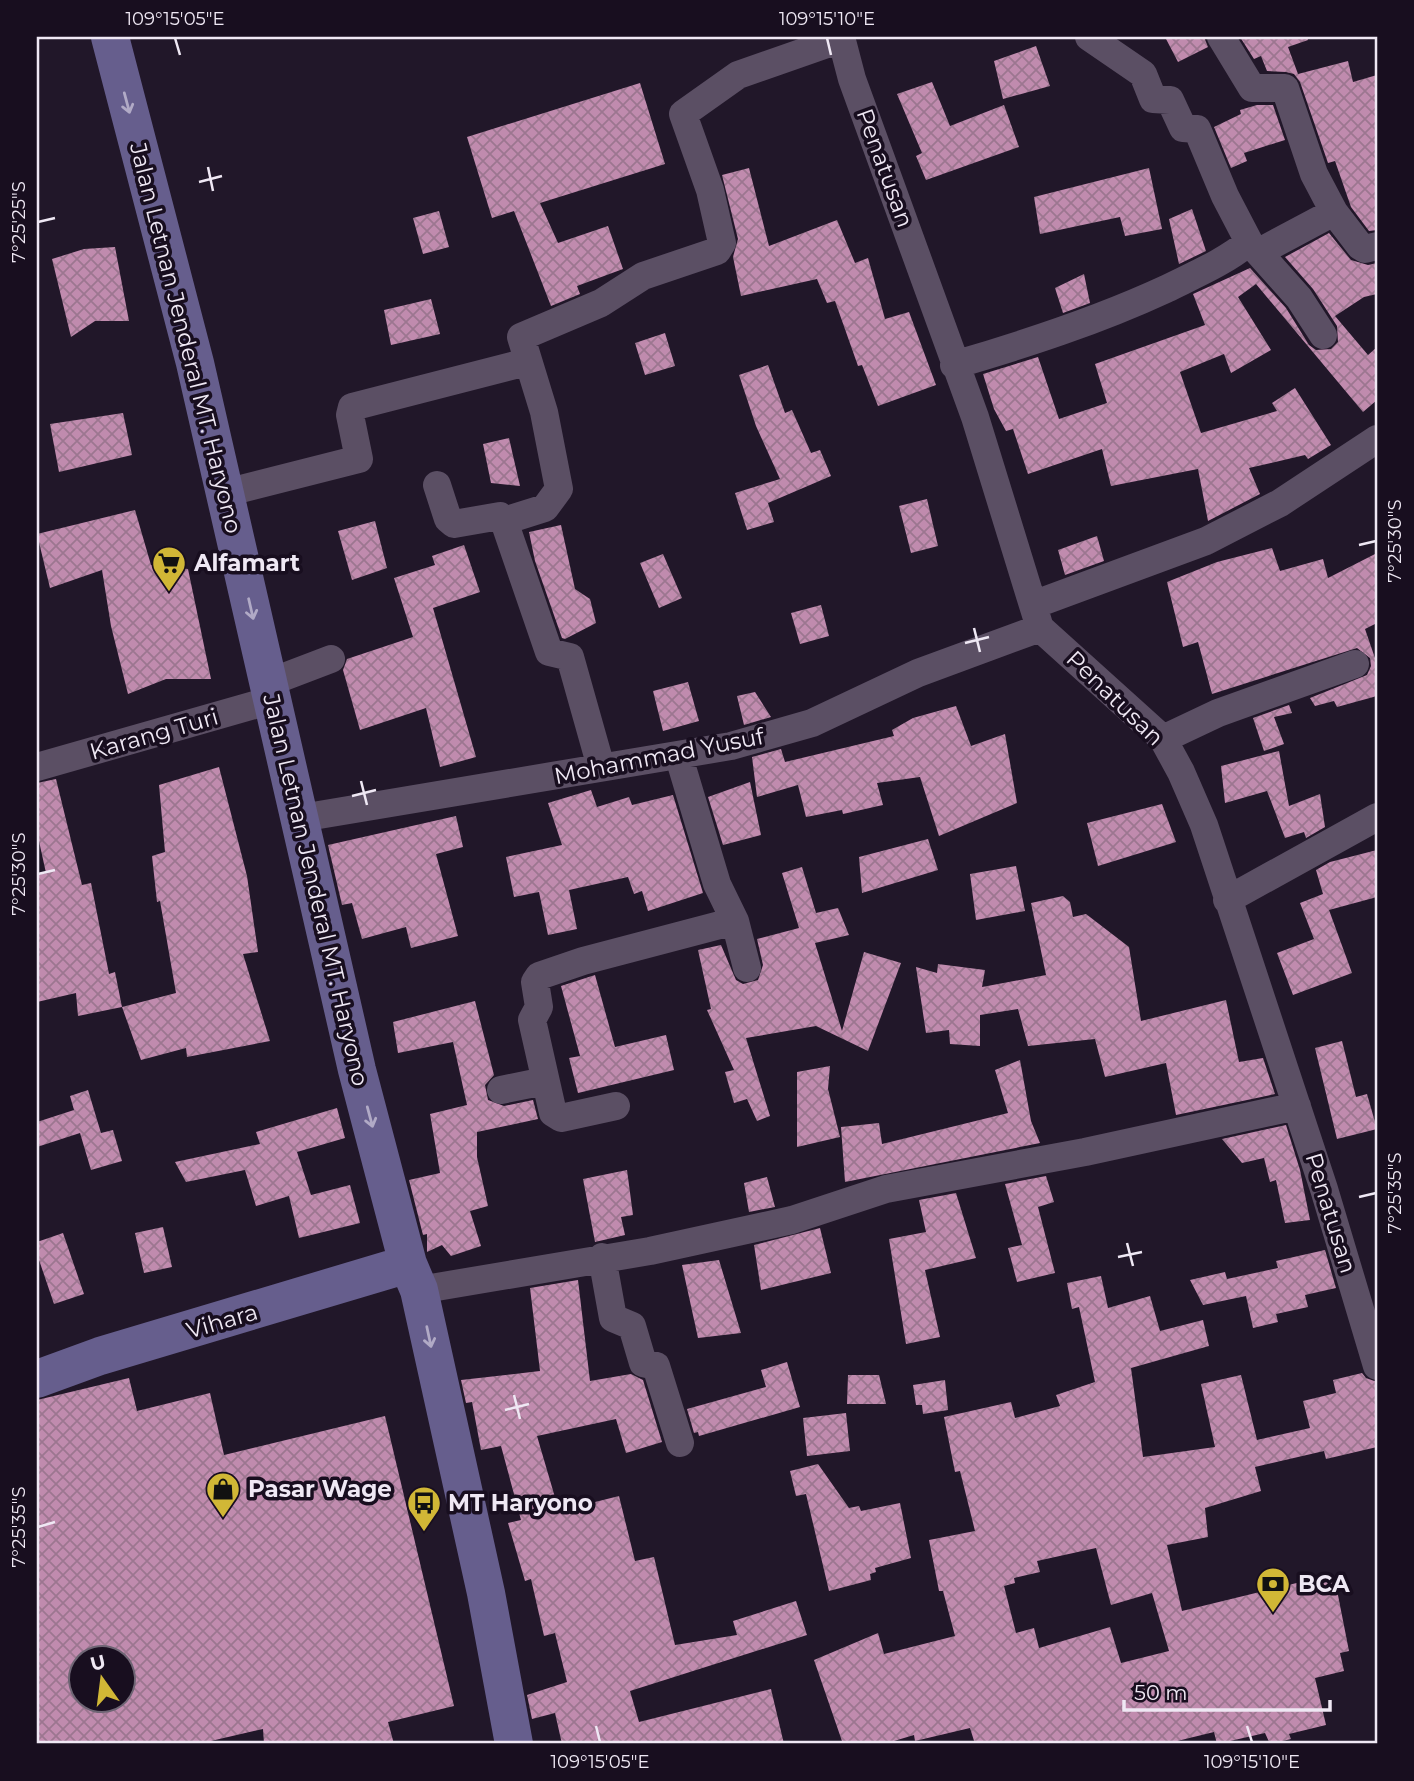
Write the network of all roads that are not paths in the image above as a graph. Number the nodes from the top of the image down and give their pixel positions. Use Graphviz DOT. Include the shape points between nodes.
graph roads {
  1 [pos="110,37"];
  2 [pos="1089,37"];
  3 [pos="1221,37"];
  4 [pos="841,38"];
  5 [pos="1334,212"];
  6 [pos="1377,246"];
  7 [pos="1254,247"];
  8 [pos="1323,335"];
  9 [pos="527,362"];
  10 [pos="954,365"];
  11 [pos="1377,439"];
  12 [pos="438,485"];
  13 [pos="225,493"];
  14 [pos="505,521"];
  15 [pos="1037,616"];
  16 [pos="331,659"];
  17 [pos="1356,664"];
  18 [pos="270,691"];
  19 [pos="1163,738"];
  20 [pos="679,757"];
  21 [pos="37,767"];
  22 [pos="601,767"];
  23 [pos="1377,817"];
  24 [pos="301,818"];
  25 [pos="1227,900"];
  26 [pos="735,921"];
  27 [pos="747,968"];
  28 [pos="545,1081"];
  29 [pos="500,1090"];
  30 [pos="616,1105"];
  31 [pos="1297,1106"];
  32 [pos="602,1258"];
  33 [pos="414,1277"];
  34 [pos="1370,1311"];
  35 [pos="1377,1366"];
  36 [pos="37,1379"];
  37 [pos="680,1443"];
  38 [pos="514,1744"];
  1 -- 13 [label="main road, Jalan Letnan Jenderal MT. Haryono, one-way"];
  2 -- 7 [label="street" via="1143,74 1153,99 1170,100 1184,128 1197,129 1225,196"];
  3 -- 5 [label="street" via="1252,88 1285,88 1314,174"];
  4 -- 9 [label="street" via="738,75 685,111 719,225 722,243 717,251 643,276 601,303 525,333 520,340"];
  4 -- 10 [label="street, Penatusan"];
  5 -- 6 [label="street" via="1360,246"];
  5 -- 7 [label="street"];
  7 -- 8 [label="street" via="1299,298"];
  7 -- 10 [label="street" via="1074,327"];
  9 -- 13 [label="street" via="352,407 359,458"];
  9 -- 14 [label="street" via="544,412 559,489 544,508"];
  10 -- 15 [label="street, Penatusan" via="975,417"];
  11 -- 15 [label="street, Mohammad Yusuf" via="1280,503"];
  12 -- 14 [label="street" via="448,519 454,524 493,516"];
  13 -- 18 [label="main road, Jalan Letnan Jenderal MT. Haryono, one-way"];
  14 -- 22 [label="street" via="550,652 570,657"];
  15 -- 19 [label="street, Penatusan"];
  15 -- 20 [label="street, Mohammad Yusuf" via="812,723"];
  16 -- 18 [label="street, Karang Turi"];
  17 -- 19 [label="street" via="1218,713"];
  18 -- 21 [label="street, Karang Turi"];
  18 -- 24 [label="main road, Jalan Letnan Jenderal MT. Haryono"];
  19 -- 25 [label="street, Penatusan" via="1204,825"];
  20 -- 22 [label="street, Mohammad Yusuf"];
  20 -- 26 [label="street" via="718,884"];
  22 -- 24 [label="street, Mohammad Yusuf"];
  23 -- 25 [label="street"];
  24 -- 33 [label="main road, Jalan Letnan Jenderal MT. Haryono, one-way" via="357,1070"];
  25 -- 31 [label="street, Penatusan"];
  26 -- 27 [label="street"];
  26 -- 28 [label="street" via="539,976 535,982 539,1007 532,1020"];
  28 -- 29 [label="street"];
  28 -- 30 [label="street" via="556,1117"];
  31 -- 32 [label="street" via="886,1189 792,1220"];
  31 -- 34 [label="street, Penatusan"];
  32 -- 33 [label="street"];
  32 -- 37 [label="street" via="613,1318 632,1326 643,1363 656,1366"];
  33 -- 36 [label="main road, Vihara" via="100,1356"];
  33 -- 38 [label="main road, Jalan Letnan Jenderal MT. Haryono, one-way" via="486,1593"];
  34 -- 35 [label="street, Penatusan"];
}
